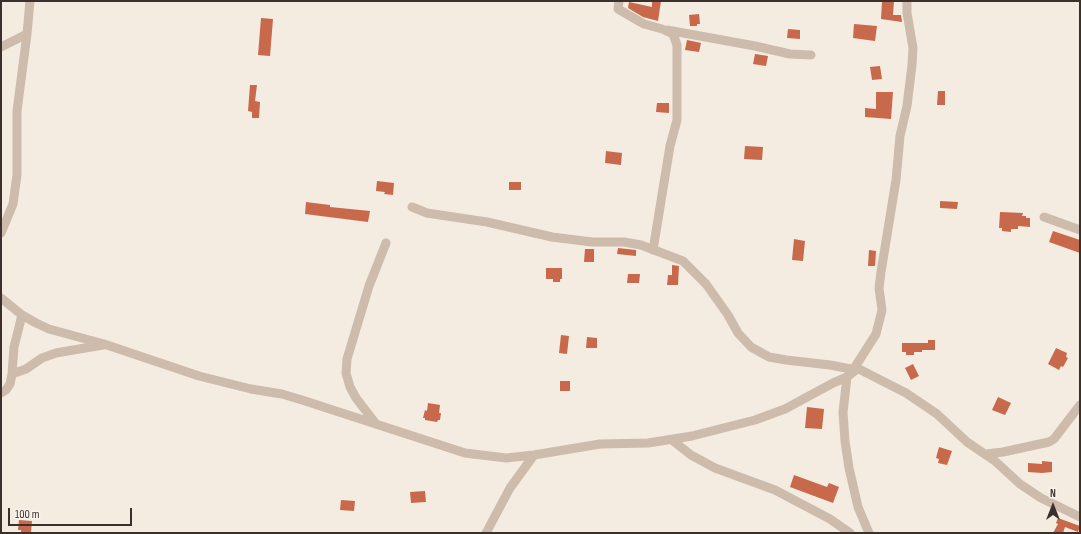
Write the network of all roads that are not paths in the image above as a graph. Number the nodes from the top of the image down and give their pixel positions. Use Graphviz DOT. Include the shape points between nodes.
graph roads {
  1 [pos="30,1"];
  2 [pos="618,1"];
  3 [pos="907,1"];
  4 [pos="662,29"];
  5 [pos="27,34"];
  6 [pos="1,47"];
  7 [pos="811,55"];
  8 [pos="412,207"];
  9 [pos="1044,218"];
  10 [pos="1080,230"];
  11 [pos="1,233"];
  12 [pos="386,243"];
  13 [pos="653,250"];
  14 [pos="1,298"];
  15 [pos="22,315"];
  16 [pos="104,344"];
  17 [pos="856,368"];
  18 [pos="12,374"];
  19 [pos="848,377"];
  20 [pos="1,393"];
  21 [pos="1080,405"];
  22 [pos="376,424"];
  23 [pos="672,440"];
  24 [pos="986,454"];
  25 [pos="534,455"];
  26 [pos="1080,517"];
  27 [pos="486,533"];
  28 [pos="850,533"];
  29 [pos="869,533"];
  1 -- 5 [label="street"];
  2 -- 4 [label="street" via="618,9 644,24"];
  3 -- 17 [label="street" via="913,48 912,65 879,288 882,310 876,334"];
  4 -- 7 [label="street" via="790,54"];
  4 -- 13 [label="street" via="673,34 677,45 677,120 670,146"];
  5 -- 6 [label="street"];
  5 -- 11 [label="street" via="17,111 17,174 13,204"];
  8 -- 13 [label="street" via="427,213 487,222 552,237 592,242 624,242"];
  9 -- 10 [label="street"];
  12 -- 22 [label="street" via="347,359 346,373 356,398"];
  13 -- 17 [label="street" via="683,261 694,271 751,347 769,357"];
  14 -- 15 [label="street"];
  15 -- 16 [label="street" via="49,329"];
  15 -- 18 [label="street" via="14,347"];
  16 -- 18 [label="street" via="56,353"];
  16 -- 22 [label="street" via="199,376 282,394"];
  17 -- 19 [label="street"];
  17 -- 24 [label="street" via="906,393 937,414 967,442"];
  18 -- 20 [label="street" via="10,384"];
  19 -- 23 [label="street" via="785,409 755,420"];
  19 -- 29 [label="street" via="843,412 845,441 858,507"];
  21 -- 24 [label="street" via="1049,442"];
  22 -- 25 [label="street" via="465,453 506,458"];
  23 -- 25 [label="street" via="600,444"];
  23 -- 28 [label="street" via="691,455 715,468 775,490 830,519"];
  24 -- 26 [label="street" via="1040,498"];
  25 -- 27 [label="street" via="510,488"];
}
